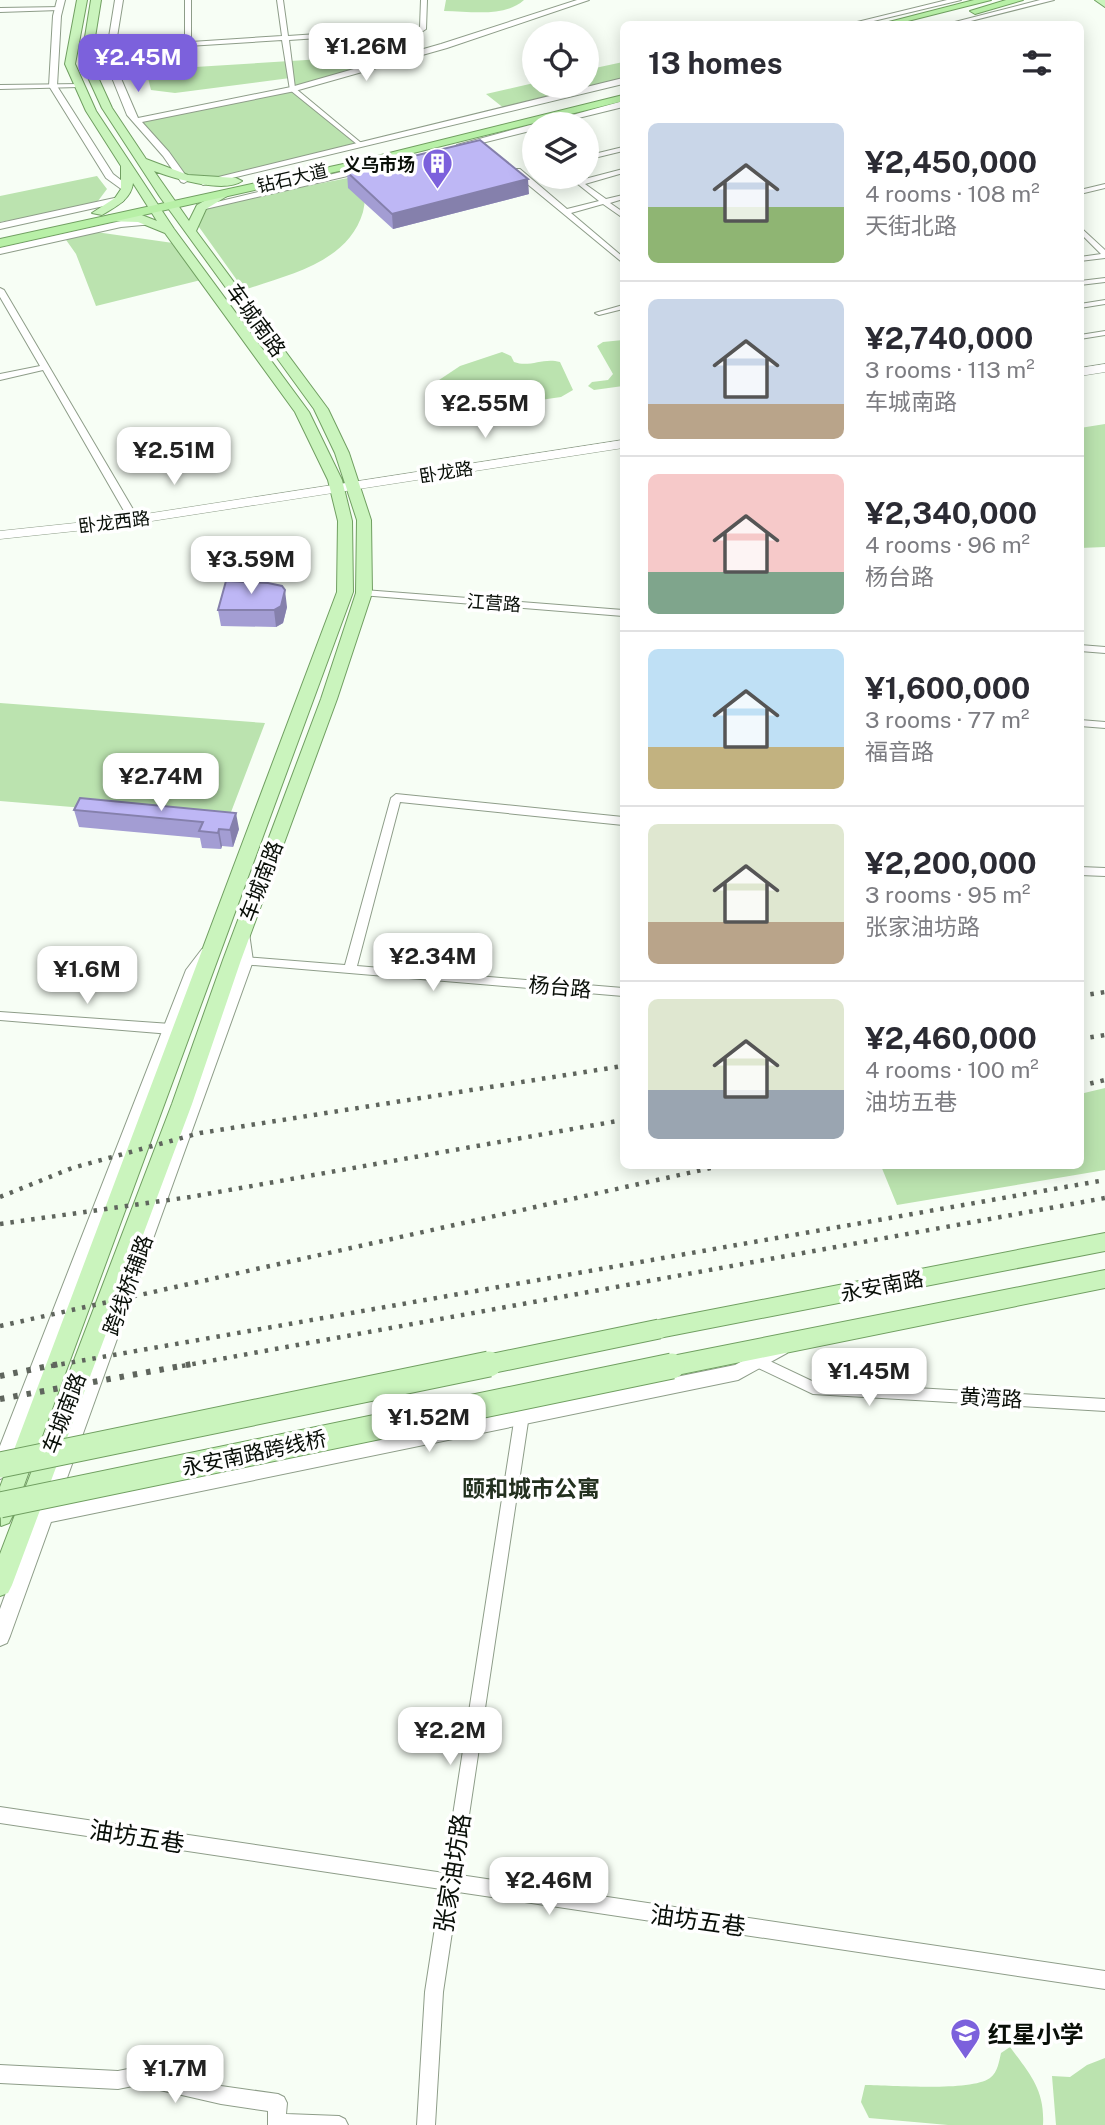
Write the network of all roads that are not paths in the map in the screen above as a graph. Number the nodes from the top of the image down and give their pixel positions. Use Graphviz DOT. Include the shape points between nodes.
graph roads {
  1 [pos="82,0"];
  2 [pos="96,0"];
  3 [pos="119,0"];
  4 [pos="188,0"];
  5 [pos="280,0"];
  6 [pos="424,0"];
  7 [pos="585,0"];
  8 [pos="957,0"];
  9 [pos="986,0"];
  10 [pos="1018,0"];
  11 [pos="1050,0"];
  12 [pos="1098,0"];
  13 [pos="60,4"];
  14 [pos="1105,4"];
  15 [pos="0,10"];
  16 [pos="912,18"];
  17 [pos="958,20"];
  18 [pos="882,21"];
  19 [pos="285,37"];
  20 [pos="188,44"];
  21 [pos="106,53"];
  22 [pos="620,82"];
  23 [pos="79,85"];
  24 [pos="53,86"];
  25 [pos="0,87"];
  26 [pos="292,89"];
  27 [pos="620,90"];
  28 [pos="620,99"];
  29 [pos="541,104"];
  30 [pos="620,105"];
  31 [pos="591,112"];
  32 [pos="136,121"];
  33 [pos="434,130"];
  34 [pos="522,130"];
  35 [pos="481,141"];
  36 [pos="358,143"];
  37 [pos="620,150"];
  38 [pos="368,151"];
  39 [pos="599,155"];
  40 [pos="142,162"];
  41 [pos="508,164"];
  42 [pos="352,165"];
  43 [pos="127,166"];
  44 [pos="380,166"];
  45 [pos="620,172"];
  46 [pos="599,178"];
  47 [pos="184,180"];
  48 [pos="236,181"];
  49 [pos="203,182"];
  50 [pos="1105,186"];
  51 [pos="127,189"];
  52 [pos="588,189"];
  53 [pos="1084,191"];
  54 [pos="226,193"];
  55 [pos="620,198"];
  56 [pos="118,200"];
  57 [pos="604,202"];
  58 [pos="159,206"];
  59 [pos="201,206"];
  60 [pos="565,212"];
  61 [pos="98,213"];
  62 [pos="620,214"];
  63 [pos="110,219"];
  64 [pos="0,226"];
  65 [pos="190,231"];
  66 [pos="0,233"];
  67 [pos="1084,233"];
  68 [pos="1105,242"];
  69 [pos="0,243"];
  70 [pos="1094,244"];
  71 [pos="0,251"];
  72 [pos="1105,255"];
  73 [pos="620,258"];
  74 [pos="1084,258"];
  75 [pos="1105,280"];
  76 [pos="1084,283"];
  77 [pos="0,290"];
  78 [pos="1105,302"];
  79 [pos="1084,305"];
  80 [pos="620,308"];
  81 [pos="600,313"];
  82 [pos="1105,333"];
  83 [pos="1084,336"];
  84 [pos="1105,358"];
  85 [pos="1084,361"];
  86 [pos="45,367"];
  87 [pos="1105,368"];
  88 [pos="1084,371"];
  89 [pos="0,377"];
  90 [pos="620,436"];
  91 [pos="620,444"];
  92 [pos="344,483"];
  93 [pos="129,511"];
  94 [pos="0,525"];
  95 [pos="0,535"];
  96 [pos="364,593"];
  97 [pos="620,613"];
  98 [pos="1084,648"];
  99 [pos="1105,650"];
  100 [pos="1084,723"];
  101 [pos="1105,725"];
  102 [pos="620,821"];
  103 [pos="1084,871"];
  104 [pos="1105,872"];
  105 [pos="242,932"];
  106 [pos="218,940"];
  107 [pos="245,961"];
  108 [pos="350,969"];
  109 [pos="620,992"];
  110 [pos="0,1016"];
  111 [pos="171,1029"];
  112 [pos="1105,1242"];
  113 [pos="1080,1247"];
  114 [pos="1102,1279"];
  115 [pos="659,1329"];
  116 [pos="795,1341"];
  117 [pos="757,1361"];
  118 [pos="672,1366"];
  119 [pos="1105,1405"];
  120 [pos="522,1415"];
  121 [pos="0,1465"];
  122 [pos="0,1471"];
  123 [pos="0,1505"];
  124 [pos="44,1514"];
  125 [pos="0,1517"];
  126 [pos="0,1585"];
  127 [pos="0,1636"];
  128 [pos="0,1815"];
  129 [pos="450,1884"];
  130 [pos="1105,1980"];
  131 [pos="0,2074"];
  132 [pos="339,2125"];
  133 [pos="426,2125"];
  1 -- 23 [label="main road" via="70,64"];
  2 -- 40 [label="main road" via="86,62 107,108"];
  3 -- 21 [label="street"];
  4 -- 20 [label="street"];
  5 -- 19 [label="street"];
  6 -- 19 [label="street" via="423,29"];
  7 -- 26 [label="street"];
  8 -- 16 [label="street"];
  9 -- 16 [label="highway"];
  10 -- 17 [label="highway"];
  11 -- 17 [label="street"];
  12 -- 14 [label="main road"];
  13 -- 15 [label="street"];
  13 -- 24 [label="street"];
  16 -- 17 [label="highway"];
  16 -- 18 [label="street"];
  19 -- 20 [label="street"];
  19 -- 26 [label="street"];
  20 -- 21 [label="street"];
  21 -- 32 [label="street"];
  22 -- 29 [label="street"];
  23 -- 24 [label="street"];
  23 -- 43 [label="main road"];
  24 -- 25 [label="street"];
  24 -- 51 [label="street" via="109,176"];
  26 -- 32 [label="street"];
  26 -- 36 [label="street"];
  27 -- 29 [label="highway, 钻石大道"];
  28 -- 35 [label="highway, 钻石大道"];
  29 -- 33 [label="highway, 钻石大道"];
  30 -- 31 [label="street"];
  32 -- 47 [label="street"];
  33 -- 36 [label="street"];
  33 -- 38 [label="highway, 钻石大道"];
  34 -- 35 [label="street"];
  35 -- 42 [label="highway, 钻石大道"];
  35 -- 44 [label="street"];
  36 -- 38 [label="street"];
  36 -- 49 [label="street"];
  37 -- 39 [label="street"];
  38 -- 48 [label="highway, 钻石大道"];
  40 -- 47 [label="main road"];
  40 -- 58 [label="main road"];
  41 -- 60 [label="street"];
  42 -- 44 [label="street"];
  42 -- 54 [label="highway, 钻石大道"];
  43 -- 51 [label="main road"];
  43 -- 58 [label="main road"];
  44 -- 59 [label="street"];
  45 -- 46 [label="street"];
  47 -- 49 [label="main road"];
  48 -- 49 [label="main road"];
  48 -- 58 [label="highway, 钻石大道"];
  50 -- 53 [label="street"];
  51 -- 56 [label="main road"];
  52 -- 57 [label="street"];
  54 -- 58 [label="highway, 钻石大道"];
  54 -- 59 [label="main road"];
  55 -- 57 [label="street"];
  56 -- 61 [label="main road"];
  56 -- 64 [label="street"];
  57 -- 60 [label="street"];
  57 -- 62 [label="street"];
  58 -- 61 [label="highway, 钻石大道"];
  58 -- 63 [label="main road" via="139,218"];
  58 -- 65 [label="main road, 车城南路"];
  58 -- 71 [label="street" via="121,224"];
  58 -- 92 [label="main road, 车城南路" via="169,229 302,412"];
  59 -- 65 [label="main road"];
  60 -- 73 [label="street"];
  61 -- 66 [label="highway, 钻石大道"];
  63 -- 69 [label="highway"];
  65 -- 92 [label="main road, 车城南路" via="321,409"];
  67 -- 70 [label="street"];
  68 -- 70 [label="street"];
  70 -- 72 [label="street"];
  72 -- 74 [label="street"];
  75 -- 76 [label="street"];
  77 -- 86 [label="street"];
  78 -- 79 [label="street"];
  80 -- 81 [label="street"];
  82 -- 83 [label="street"];
  84 -- 85 [label="main road"];
  86 -- 89 [label="street"];
  86 -- 93 [label="street"];
  87 -- 88 [label="main road"];
  90 -- 92 [label="main road, 卧龙路"];
  91 -- 92 [label="main road, 卧龙路"];
  92 -- 93 [label="main road, 卧龙西路"];
  92 -- 95 [label="main road, 卧龙西路" via="113,523"];
  92 -- 96 [label="main road, 车城南路" via="364,520"];
  92 -- 106 [label="main road, 车城南路" via="345,592"];
  93 -- 94 [label="main road, 卧龙西路"];
  96 -- 97 [label="street, 江营路"];
  96 -- 105 [label="main road, 车城南路" via="330,699"];
  98 -- 99 [label="street"];
  100 -- 101 [label="street"];
  102 -- 108 [label="street" via="396,798"];
  103 -- 104 [label="street"];
  105 -- 107 [label="street, 跨线桥辅路"];
  105 -- 126 [label="main road, 车城南路" via="182,1104"];
  106 -- 111 [label="street" via="194,970"];
  106 -- 125 [label="main road, 车城南路"];
  107 -- 108 [label="street, 杨台路"];
  107 -- 124 [label="street, 跨线桥辅路"];
  108 -- 109 [label="street, 杨台路"];
  110 -- 111 [label="street"];
  111 -- 122 [label="street"];
  112 -- 113 [label="main road, 永安南路"];
  113 -- 114 [label="main road"];
  113 -- 115 [label="main road, 永安南路"];
  114 -- 116 [label="main road, 永安南路"];
  115 -- 121 [label="main road, 永安南路跨线桥, bridge"];
  116 -- 117 [label="street"];
  116 -- 118 [label="main road, 永安南路"];
  117 -- 119 [label="street, 黄湾路" via="813,1388"];
  117 -- 120 [label="street" via="738,1372"];
  118 -- 123 [label="main road, 永安南路跨线桥, bridge"];
  120 -- 124 [label="street"];
  120 -- 129 [label="street, 张家油坊路"];
  124 -- 127 [label="street, 跨线桥辅路"];
  128 -- 129 [label="street, 油坊五巷"];
  129 -- 130 [label="street, 油坊五巷"];
  129 -- 133 [label="street, 张家油坊路" via="434,1992"];
  131 -- 132 [label="street" via="118,2080 138,2076 278,2103 276,2123"];
}
